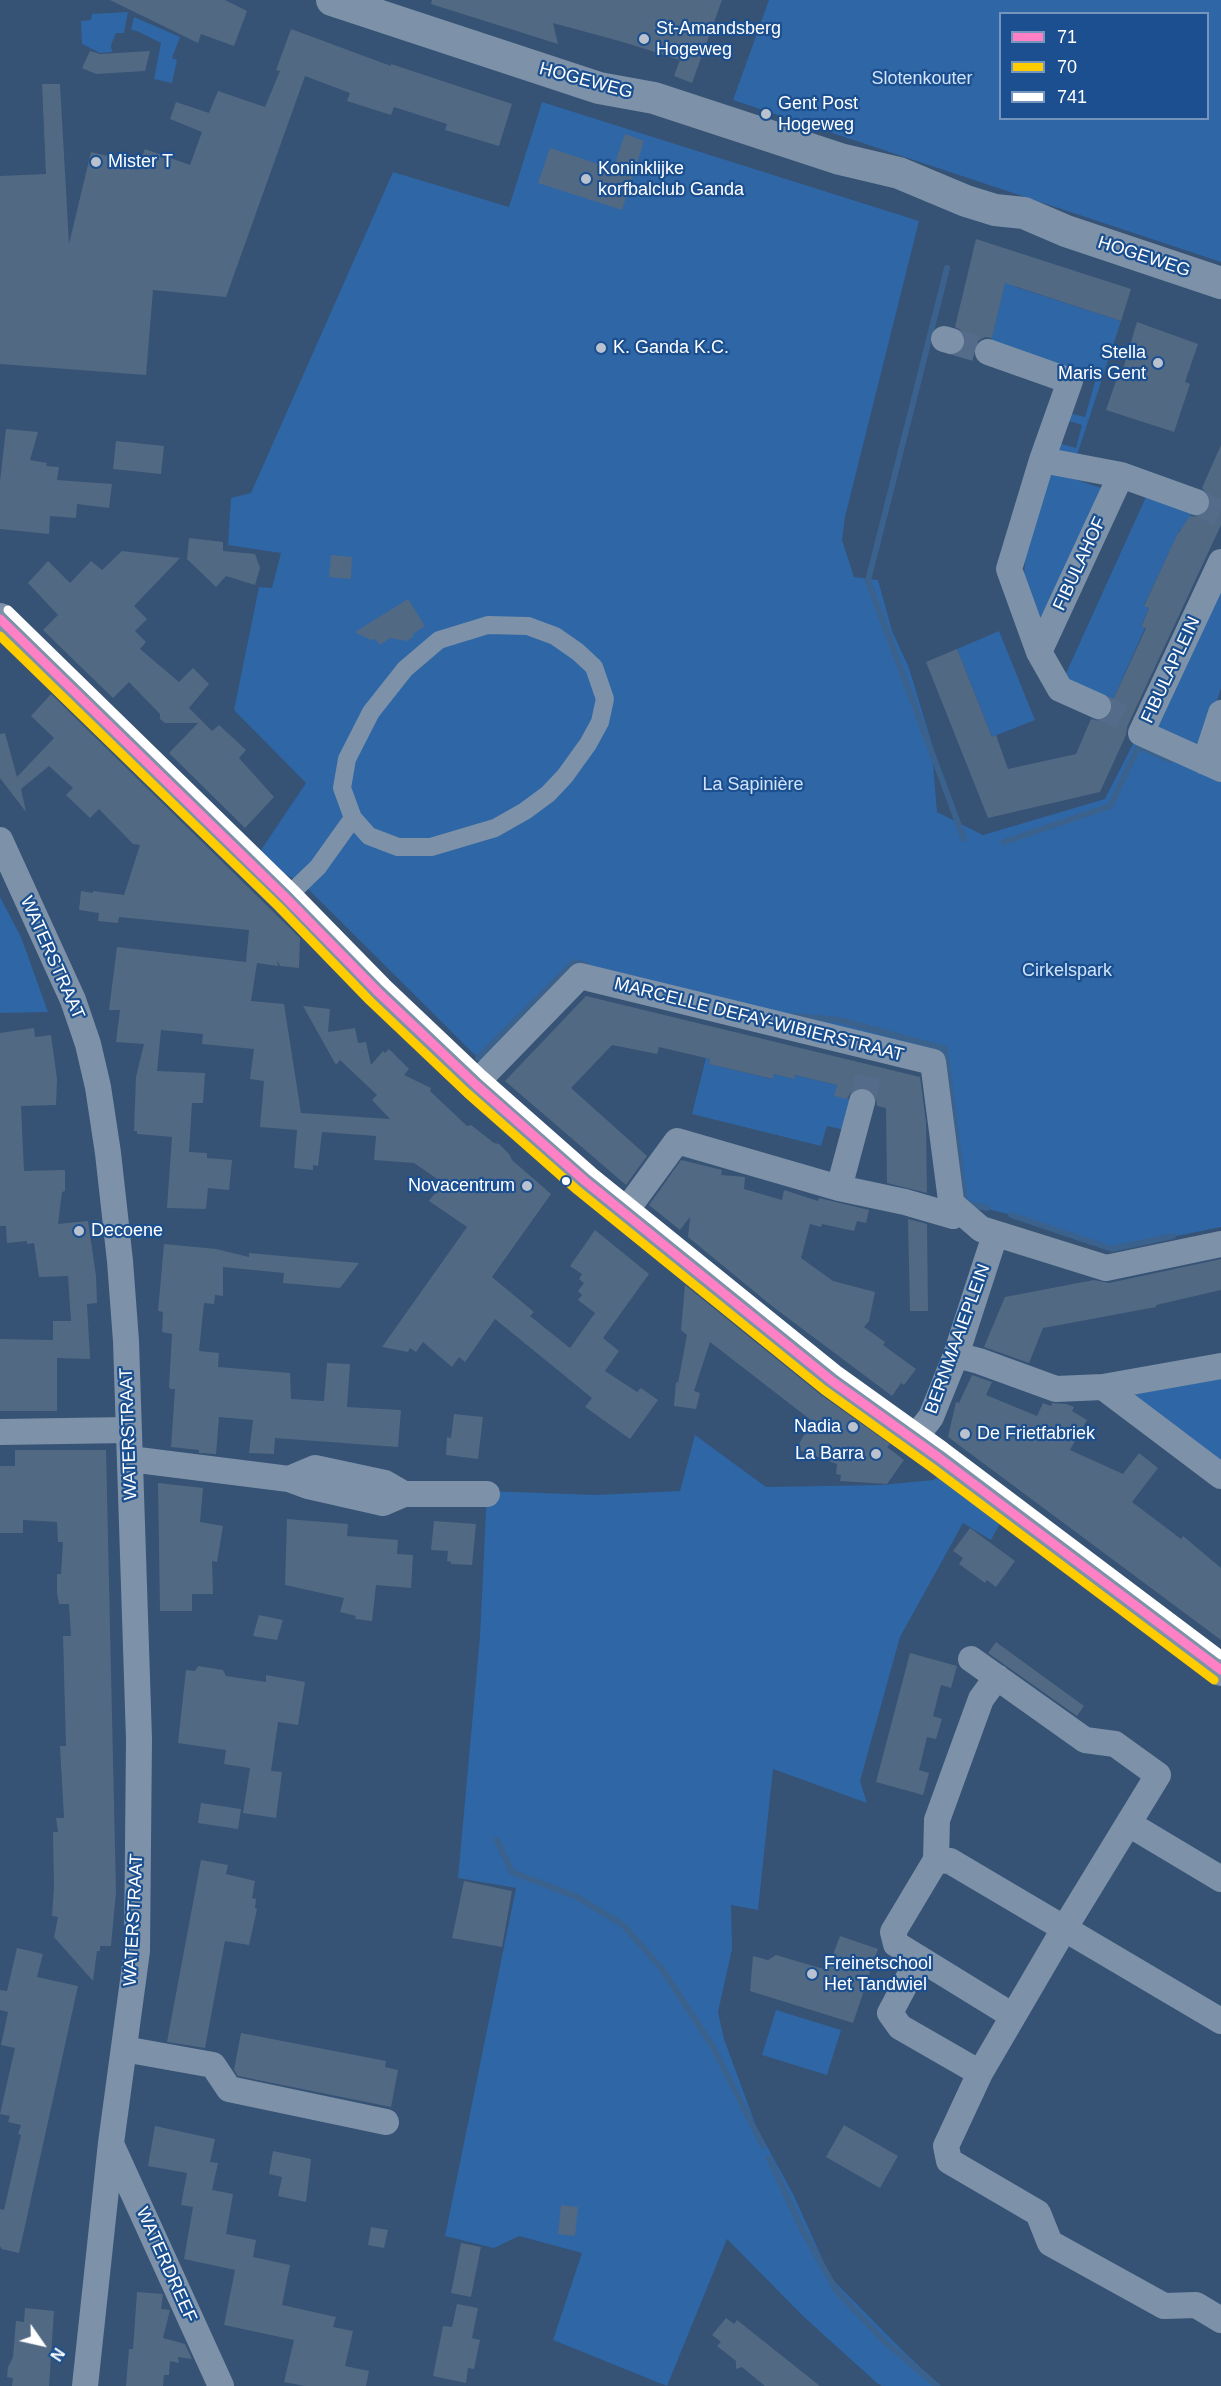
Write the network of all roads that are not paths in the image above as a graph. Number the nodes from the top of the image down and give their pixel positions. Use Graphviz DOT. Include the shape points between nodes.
graph roads {
  1 [pos="332,0"];
  2 [pos="1221,283"];
  3 [pos="988,352"];
  4 [pos="1042,460"];
  5 [pos="1120,476"];
  6 [pos="1196,502"];
  7 [pos="1221,562"];
  8 [pos="0,619"];
  9 [pos="1039,652"];
  10 [pos="1098,706"];
  11 [pos="1221,713"];
  12 [pos="1213,765"];
  13 [pos="353,818"];
  14 [pos="0,840"];
  15 [pos="286,898"];
  16 [pos="476,1084"];
  17 [pos="861,1102"];
  18 [pos="839,1188"];
  19 [pos="952,1209"];
  20 [pos="625,1212"];
  21 [pos="995,1235"];
  22 [pos="1221,1244"];
  23 [pos="956,1355"];
  24 [pos="1221,1365"];
  25 [pos="1103,1387"];
  26 [pos="129,1430"];
  27 [pos="0,1432"];
  28 [pos="914,1439"];
  29 [pos="130,1459"];
  30 [pos="1221,1476"];
  31 [pos="487,1494"];
  32 [pos="971,1659"];
  33 [pos="1221,1670"];
  34 [pos="997,1677"];
  35 [pos="1129,1824"];
  36 [pos="936,1860"];
  37 [pos="1221,1879"];
  38 [pos="1064,1929"];
  39 [pos="920,1958"];
  40 [pos="1013,2016"];
  41 [pos="1221,2020"];
  42 [pos="124,2049"];
  43 [pos="980,2073"];
  44 [pos="386,2122"];
  45 [pos="111,2144"];
  46 [pos="1221,2320"];
  47 [pos="85,2386"];
  48 [pos="220,2386"];
  1 -- 2 [label="street, HOGEWEG" via="599,88 654,99 840,159 931,206 961,217 991,226 1066,231"];
  3 -- 4 [label="street, FIBULAHOF" via="1070,381"];
  4 -- 5 [label="street"];
  4 -- 9 [label="street, FIBULAHOF" via="1009,569"];
  5 -- 6 [label="street"];
  5 -- 9 [label="street, FIBULAHOF"];
  7 -- 12 [label="street, FIBULAPLEIN" via="1137,728"];
  8 -- 15 [label="street"];
  9 -- 10 [label="street, FIBULAHOF" via="1060,688"];
  11 -- 12 [label="street, FIBULAPLEIN"];
  13 -- 13 [label="street" via="342,788 347,759 371,712 388,689 439,640 488,625 528,626 555,636 594,667 604,699 600,722 565,776 525,811 495,828 431,847 398,847 369,836"];
  13 -- 15 [label="street" via="318,867"];
  14 -- 26 [label="street, WATERSTRAAT" via="73,1000 98,1087 120,1261"];
  15 -- 16 [label="street"];
  16 -- 19 [label="street, MARCELLE DEFAY-WIBIERSTRAAT" via="580,976 874,1056 933,1062"];
  16 -- 20 [label="street"];
  17 -- 18 [label="street"];
  18 -- 19 [label="street"];
  18 -- 20 [label="street" via="677,1141"];
  19 -- 21 [label="street"];
  20 -- 28 [label="street" via="832,1381"];
  21 -- 22 [label="street" via="1106,1268"];
  21 -- 23 [label="street, BERNMAAIEPLEIN"];
  23 -- 25 [label="street" via="1056,1389"];
  23 -- 28 [label="street, BERNMAAIEPLEIN" via="931,1418"];
  24 -- 25 [label="street"];
  25 -- 30 [label="street"];
  26 -- 27 [label="street"];
  26 -- 29 [label="street, WATERSTRAAT"];
  28 -- 33 [label="street"];
  29 -- 31 [label="street" via="289,1479 384,1503 404,1494"];
  29 -- 42 [label="street, WATERSTRAAT" via="139,1738 137,1951"];
  32 -- 34 [label="street"];
  34 -- 35 [label="street" via="1085,1740 1115,1744 1158,1774"];
  34 -- 36 [label="street" via="981,1699 937,1820"];
  35 -- 37 [label="street"];
  35 -- 38 [label="street"];
  36 -- 38 [label="street" via="950,1861"];
  36 -- 39 [label="street" via="893,1932 896,1944"];
  38 -- 40 [label="street"];
  38 -- 41 [label="street"];
  39 -- 40 [label="street"];
  39 -- 43 [label="street" via="890,2013 900,2027"];
  40 -- 43 [label="street"];
  42 -- 44 [label="street" via="213,2065 229,2089"];
  42 -- 45 [label="street, WATERSTRAAT"];
  43 -- 46 [label="street" via="946,2146 949,2161 1038,2213 1050,2243 1164,2306 1196,2305"];
  45 -- 47 [label="street, WATERSTRAAT"];
  45 -- 48 [label="street, WATERDREEF"];
}
